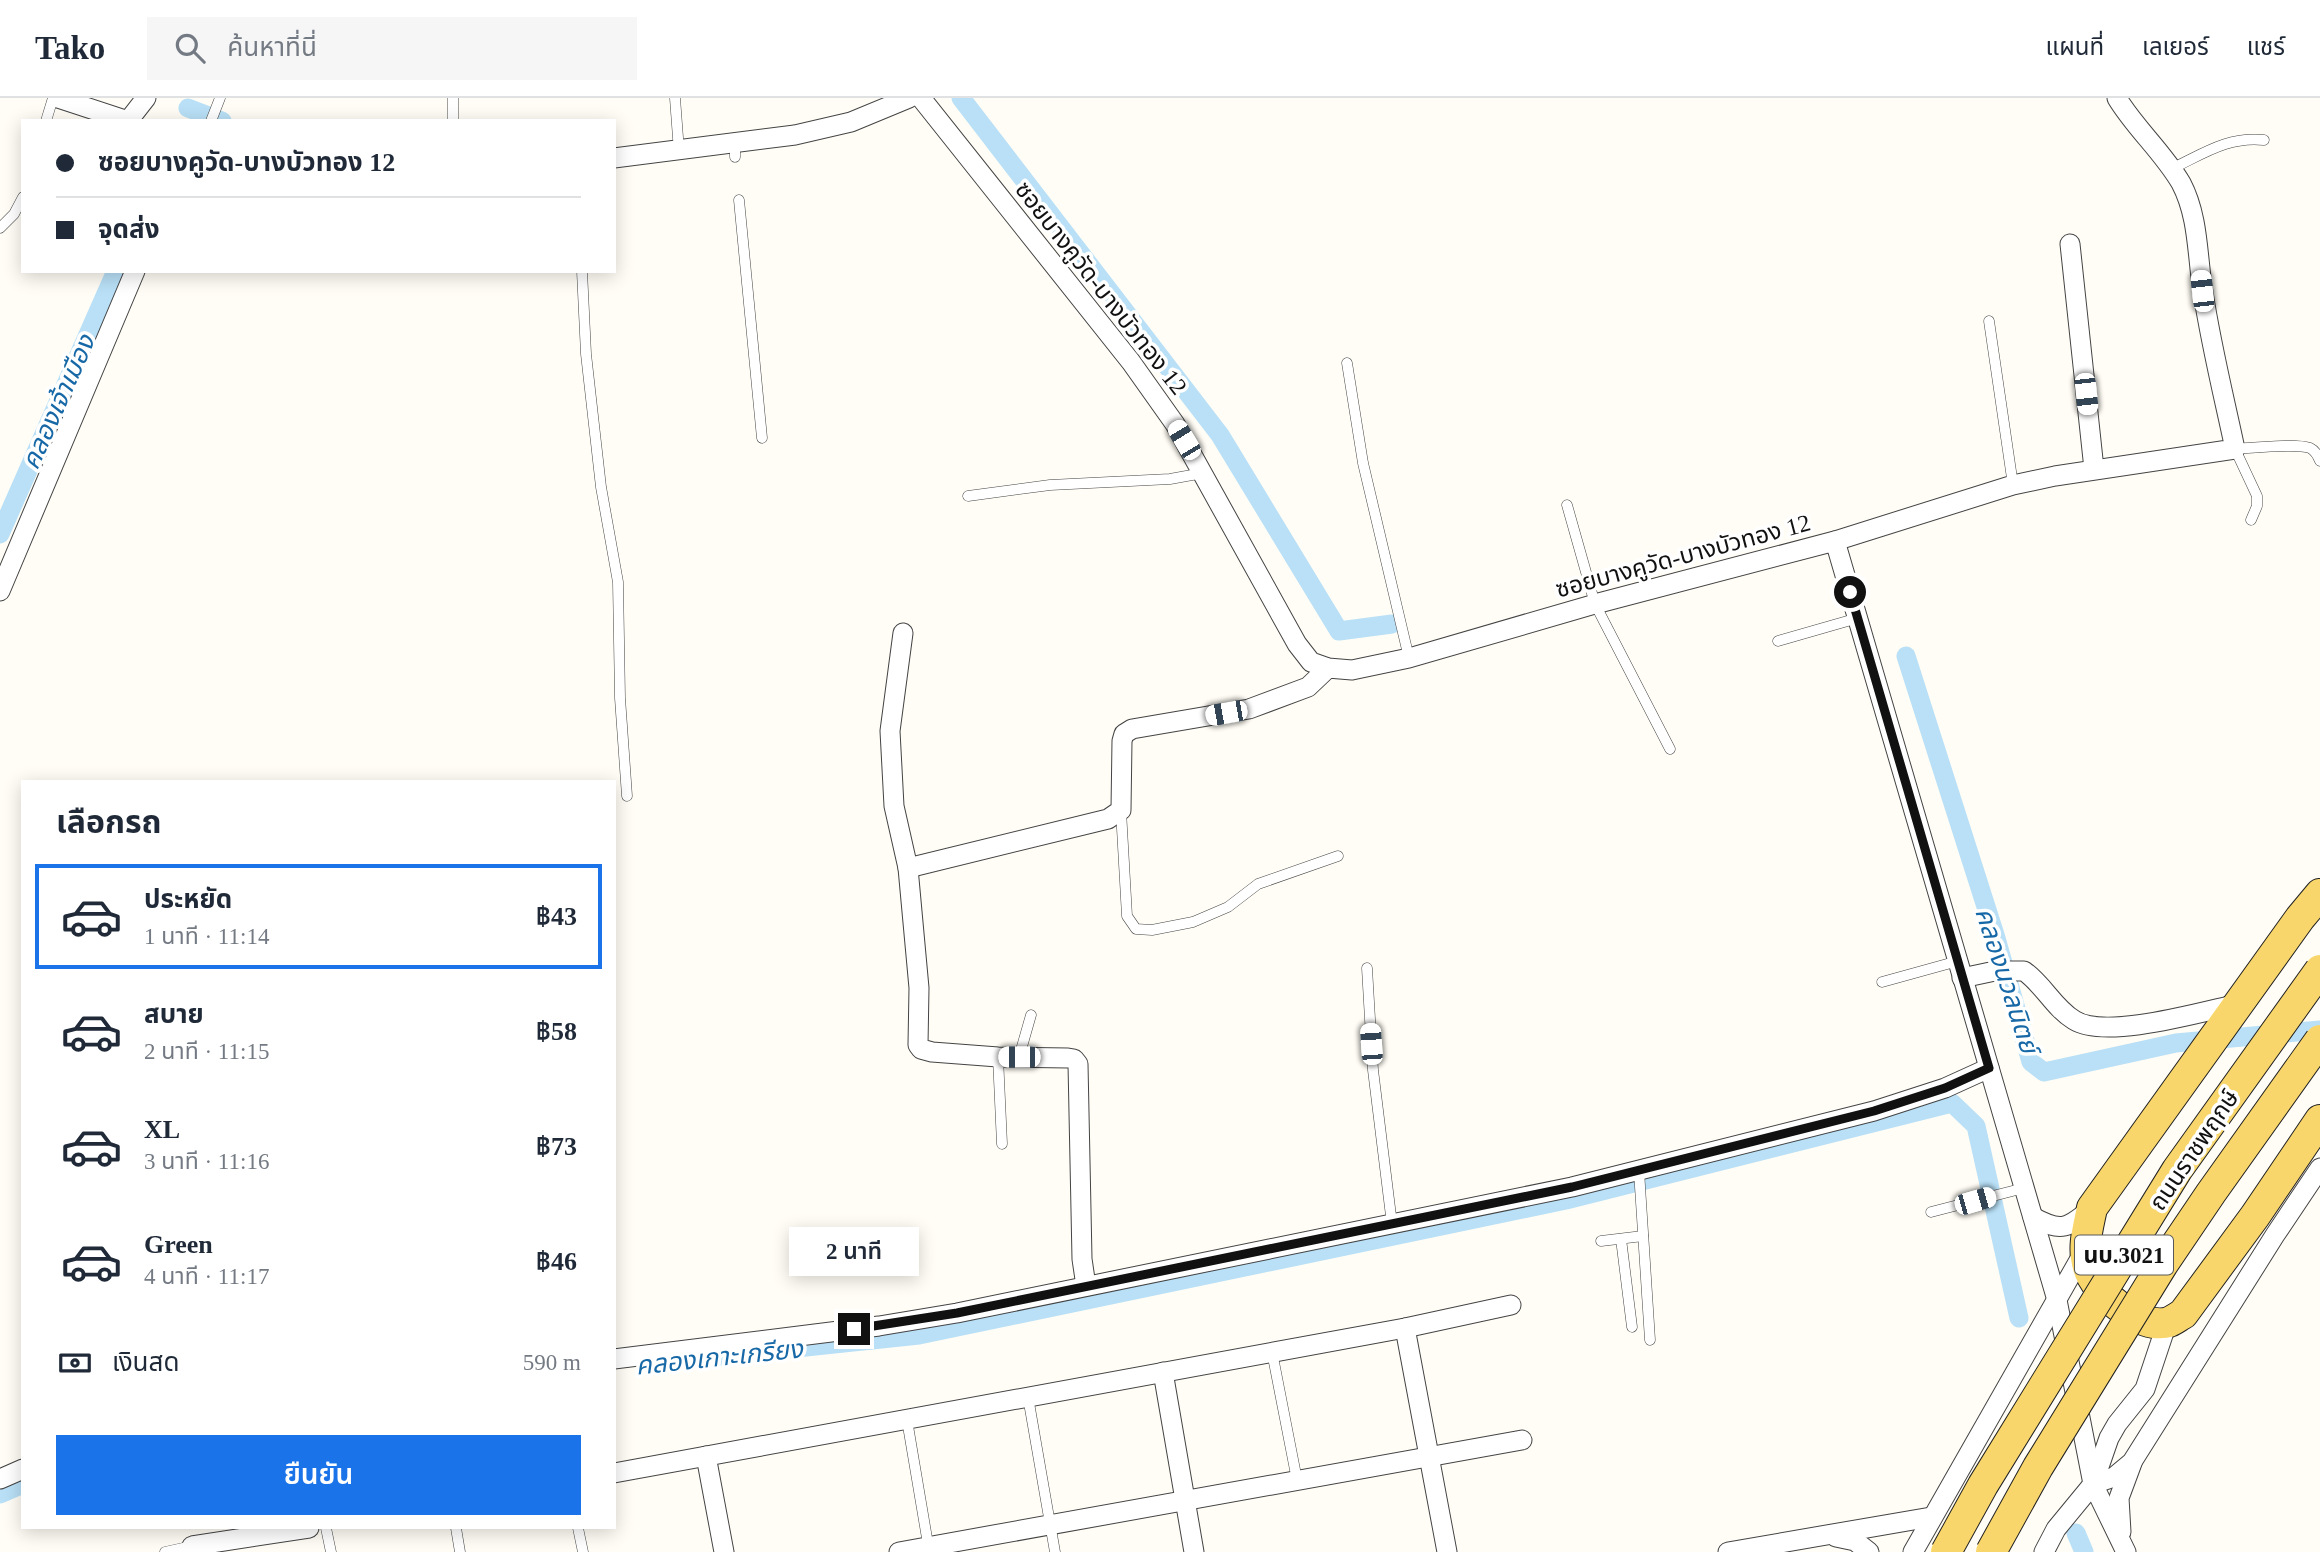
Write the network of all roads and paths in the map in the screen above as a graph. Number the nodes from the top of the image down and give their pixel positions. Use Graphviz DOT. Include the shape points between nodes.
graph roads {
  1 [pos="56,98"];
  2 [pos="146,98"];
  3 [pos="453,98"];
  4 [pos="675,98"];
  5 [pos="909,98"];
  6 [pos="921,98"];
  7 [pos="2117,98"];
  8 [pos="219,101"];
  9 [pos="88,114"];
  10 [pos="47,119"];
  11 [pos="117,119"];
  12 [pos="130,119"];
  13 [pos="212,119"];
  14 [pos="453,119"];
  15 [pos="2264,140"];
  16 [pos="679,150"];
  17 [pos="616,158"];
  18 [pos="2171,170"];
  19 [pos="739,200"];
  20 [pos="21,201"];
  21 [pos="0,228"];
  22 [pos="2070,244"];
  23 [pos="134,273"];
  24 [pos="582,273"];
  25 [pos="1989,321"];
  26 [pos="1347,363"];
  27 [pos="762,438"];
  28 [pos="2235,449"];
  29 [pos="2320,461"];
  30 [pos="2094,469"];
  31 [pos="1203,473"];
  32 [pos="2013,485"];
  33 [pos="968,496"];
  34 [pos="1567,505"];
  35 [pos="2251,520"];
  36 [pos="1835,541"];
  37 [pos="0,591"];
  38 [pos="1595,604"];
  39 [pos="1857,618"];
  40 [pos="903,633"];
  41 [pos="1779,641"];
  42 [pos="1409,658"];
  43 [pos="1328,668"];
  44 [pos="1670,749"];
  45 [pos="627,796"];
  46 [pos="1121,810"];
  47 [pos="1338,856"];
  48 [pos="908,868"];
  49 [pos="2320,894"];
  50 [pos="1367,968"];
  51 [pos="1960,969"];
  52 [pos="2320,970"];
  53 [pos="1882,982"];
  54 [pos="2237,1005"];
  55 [pos="1031,1015"];
  56 [pos="2320,1040"];
  57 [pos="998,1057"];
  58 [pos="1019,1057"];
  59 [pos="1989,1068"];
  60 [pos="2320,1120"];
  61 [pos="1002,1144"];
  62 [pos="2320,1168"];
  63 [pos="1639,1173"];
  64 [pos="2018,1189"];
  65 [pos="2092,1208"];
  66 [pos="1931,1212"];
  67 [pos="2033,1217"];
  68 [pos="1392,1224"];
  69 [pos="1643,1236"];
  70 [pos="1621,1239"];
  71 [pos="1601,1241"];
  72 [pos="2085,1250"];
  73 [pos="1086,1286"];
  74 [pos="2057,1300"];
  75 [pos="1511,1305"];
  76 [pos="2167,1323"];
  77 [pos="1632,1327"];
  78 [pos="1405,1328"];
  79 [pos="1650,1340"];
  80 [pos="1272,1352"];
  81 [pos="616,1359"];
  82 [pos="1163,1372"];
  83 [pos="1028,1397"];
  84 [pos="2079,1414"];
  85 [pos="907,1420"];
  86 [pos="2117,1424"];
  87 [pos="1522,1440"];
  88 [pos="706,1456"];
  89 [pos="1429,1457"];
  90 [pos="2132,1462"];
  91 [pos="21,1470"];
  92 [pos="616,1473"];
  93 [pos="0,1479"];
  94 [pos="1297,1480"];
  95 [pos="2093,1484"];
  96 [pos="1185,1500"];
  97 [pos="1931,1517"];
  98 [pos="1051,1525"];
  99 [pos="303,1529"];
  100 [pos="326,1529"];
  101 [pos="456,1529"];
  102 [pos="578,1529"];
  103 [pos="1828,1535"];
  104 [pos="193,1549"];
  105 [pos="929,1549"];
  106 [pos="2125,1551"];
  107 [pos="165,1552"];
  108 [pos="331,1552"];
  109 [pos="460,1552"];
  110 [pos="583,1552"];
  111 [pos="724,1552"];
  112 [pos="899,1552"];
  113 [pos="1055,1552"];
  114 [pos="1194,1552"];
  115 [pos="1447,1552"];
  116 [pos="1728,1552"];
  117 [pos="1869,1552"];
  118 [pos="1913,1552"];
  119 [pos="1946,1552"];
  120 [pos="1992,1552"];
  121 [pos="2044,1552"];
  1 -- 9 [label="street"];
  1 -- 10 [label="lane"];
  2 -- 12 [label="street"];
  3 -- 14 [label="lane"];
  4 -- 16 [label="lane"];
  5 -- 16 [label="street" via="851,122 735,150"];
  6 -- 31 [label="street, ซอยบางคูวัด-บางบัวทอง 12" via="1131,362"];
  7 -- 18 [label="street"];
  8 -- 13 [label="lane"];
  9 -- 11 [label="street"];
  15 -- 18 [label="lane" via="2224,143"];
  16 -- 17 [label="street"];
  18 -- 28 [label="street" via="2181,184 2197,232 2202,291"];
  19 -- 27 [label="lane"];
  20 -- 21 [label="lane"];
  22 -- 30 [label="street"];
  23 -- 37 [label="street"];
  24 -- 45 [label="lane" via="601,487 618,582"];
  25 -- 32 [label="lane"];
  26 -- 42 [label="lane" via="1363,463"];
  28 -- 29 [label="lane" via="2299,446 2311,449"];
  28 -- 30 [label="street"];
  28 -- 35 [label="lane" via="2257,496"];
  30 -- 32 [label="street"];
  31 -- 33 [label="lane"];
  31 -- 43 [label="street, ซอยบางคูวัด-บางบัวทอง 12" via="1297,644 1311,662"];
  32 -- 36 [label="street"];
  34 -- 38 [label="lane"];
  36 -- 38 [label="street, ซอยบางคูวัด-บางบัวทอง 12"];
  36 -- 39 [label="street, ซอยบางคูวัด-บางบัวทอง 12"];
  38 -- 42 [label="street, ซอยบางคูวัด-บางบัวทอง 12"];
  38 -- 44 [label="lane"];
  39 -- 41 [label="lane"];
  39 -- 51 [label="street, ซอยบางคูวัด-บางบัวทอง 12"];
  40 -- 48 [label="street" via="890,731 894,806"];
  42 -- 43 [label="street, ซอยบางคูวัด-บางบัวทอง 12" via="1352,670"];
  43 -- 46 [label="street" via="1308,687 1249,709 1124,734"];
  46 -- 47 [label="lane" via="1127,916 1136,929 1193,922 1228,907 1258,884"];
  46 -- 48 [label="street" via="1108,819"];
  48 -- 57 [label="street" via="919,988 918,1045 932,1052"];
  49 -- 54 [label="main road"];
  50 -- 68 [label="lane" via="1373,1069"];
  51 -- 53 [label="lane"];
  51 -- 54 [label="street" via="2018,970 2029,975 2072,1019 2094,1026 2148,1025"];
  51 -- 59 [label="street, ซอยบางคูวัด-บางบัวทอง 12"];
  52 -- 119 [label="main road, ถนนราชพฤกษ์ / นบ.3021, bridge" via="2178,1170"];
  54 -- 65 [label="main road"];
  55 -- 58 [label="lane"];
  56 -- 120 [label="main road, ถนนราชพฤกษ์ / นบ.3021, bridge" via="2164,1264 2038,1466"];
  57 -- 58 [label="street"];
  57 -- 61 [label="lane"];
  58 -- 73 [label="street" via="1074,1059 1078,1064"];
  59 -- 63 [label="street" via="1874,1111"];
  59 -- 64 [label="street, ซอยบางคูวัด-บางบัวทอง 12"];
  60 -- 76 [label="main road" via="2195,1300"];
  62 -- 90 [label="street"];
  63 -- 68 [label="street"];
  63 -- 69 [label="lane"];
  64 -- 66 [label="lane"];
  64 -- 67 [label="street, ซอยบางคูวัด-บางบัวทอง 12"];
  65 -- 67 [label="street" via="2063,1228 2050,1227"];
  65 -- 72 [label="main road"];
  67 -- 74 [label="street, ซอยบางคูวัด-บางบัวทอง 12"];
  68 -- 73 [label="street"];
  69 -- 70 [label="lane"];
  69 -- 79 [label="lane"];
  70 -- 71 [label="lane"];
  70 -- 77 [label="lane"];
  72 -- 74 [label="street"];
  72 -- 76 [label="main road" via="2097,1287 2122,1310"];
  73 -- 81 [label="street" via="879,1326"];
  74 -- 84 [label="street, ซอยบางคูวัด-บางบัวทอง 12"];
  74 -- 97 [label="street"];
  75 -- 78 [label="street"];
  76 -- 86 [label="street" via="2145,1389"];
  78 -- 80 [label="street"];
  78 -- 89 [label="street"];
  80 -- 82 [label="street"];
  80 -- 94 [label="lane"];
  82 -- 83 [label="street"];
  82 -- 96 [label="street"];
  83 -- 85 [label="street"];
  83 -- 98 [label="lane"];
  84 -- 86 [label="street" via="2099,1424"];
  84 -- 95 [label="street, ซอยบางคูวัด-บางบัวทอง 12"];
  85 -- 88 [label="street"];
  85 -- 105 [label="lane"];
  86 -- 95 [label="street"];
  87 -- 89 [label="street"];
  88 -- 92 [label="street"];
  88 -- 111 [label="street"];
  89 -- 94 [label="street"];
  89 -- 115 [label="street"];
  90 -- 95 [label="street" via="2114,1477"];
  90 -- 106 [label="street" via="2119,1498"];
  91 -- 93 [label="street"];
  94 -- 96 [label="street"];
  95 -- 106 [label="street, ซอยบางคูวัด-บางบัวทอง 12"];
  95 -- 121 [label="street" via="2056,1528"];
  96 -- 98 [label="street"];
  96 -- 114 [label="street"];
  97 -- 103 [label="street"];
  97 -- 118 [label="street"];
  98 -- 105 [label="street"];
  98 -- 113 [label="lane"];
  99 -- 104 [label="street"];
  100 -- 108 [label="lane"];
  101 -- 109 [label="lane"];
  102 -- 110 [label="lane"];
  103 -- 116 [label="street"];
  103 -- 117 [label="street" via="1855,1541"];
  104 -- 107 [label="lane"];
  105 -- 112 [label="street"];
}
